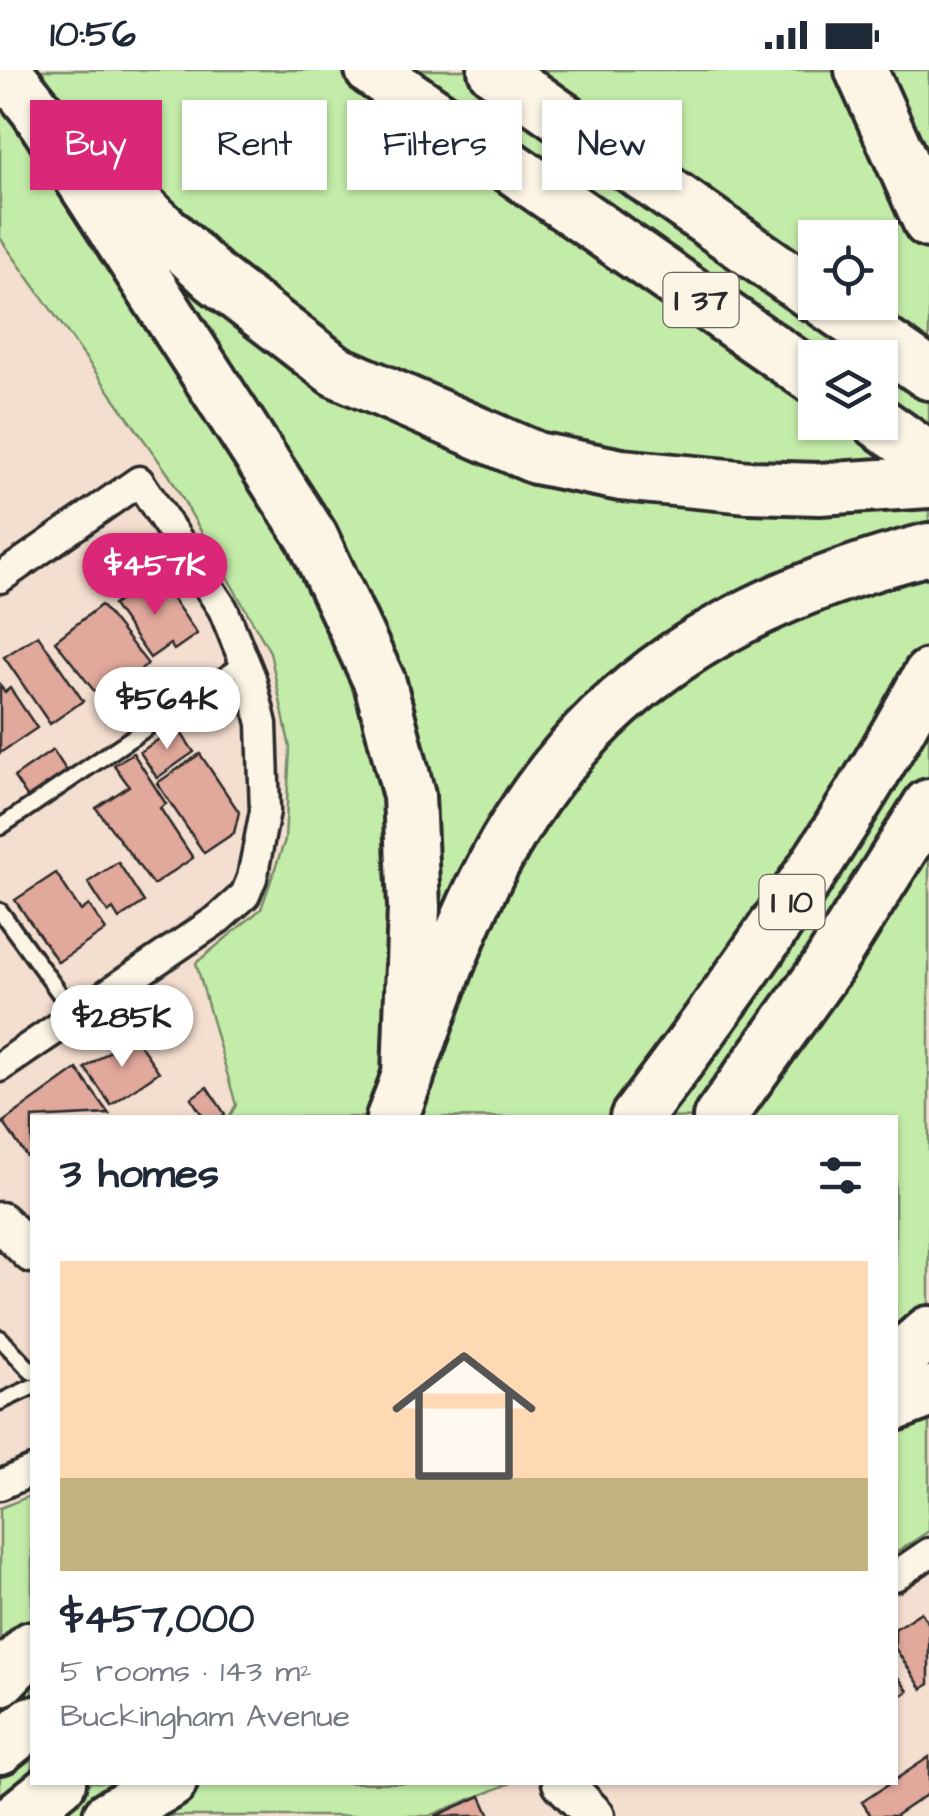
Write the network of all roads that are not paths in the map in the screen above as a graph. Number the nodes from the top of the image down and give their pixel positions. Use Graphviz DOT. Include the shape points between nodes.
graph roads {
  1 [pos="5,70"];
  2 [pos="372,70"];
  3 [pos="494,70"];
  4 [pos="861,70"];
  5 [pos="30,102"];
  6 [pos="88,190"];
  7 [pos="121,190"];
  8 [pos="929,222"];
  9 [pos="798,284"];
  10 [pos="851,320"];
  11 [pos="798,367"];
  12 [pos="929,374"];
  13 [pos="898,436"];
  14 [pos="929,458"];
  15 [pos="929,482"];
  16 [pos="929,548"];
  17 [pos="0,578"];
  18 [pos="244,662"];
  19 [pos="929,675"];
  20 [pos="929,805"];
  21 [pos="0,826"];
  22 [pos="0,911"];
  23 [pos="76,1016"];
  24 [pos="0,1067"];
  25 [pos="400,1097"];
  26 [pos="638,1115"];
  27 [pos="721,1115"];
  28 [pos="0,1222"];
  29 [pos="30,1251"];
  30 [pos="929,1332"];
  31 [pos="0,1338"];
  32 [pos="898,1359"];
  33 [pos="30,1370"];
  34 [pos="30,1387"];
  35 [pos="929,1392"];
  36 [pos="0,1402"];
  37 [pos="898,1404"];
  38 [pos="30,1472"];
  39 [pos="0,1485"];
  40 [pos="929,1553"];
  41 [pos="898,1574"];
  42 [pos="30,1650"];
  43 [pos="0,1680"];
  44 [pos="30,1724"];
  45 [pos="0,1748"];
  46 [pos="56,1785"];
  47 [pos="166,1785"];
  48 [pos="18,1816"];
  49 [pos="109,1816"];
  1 -- 5 [label="highway"];
  2 -- 11 [label="highway, I 37"];
  3 -- 9 [label="highway, I 37"];
  4 -- 8 [label="highway"];
  6 -- 25 [label="highway" via="312,538 380,683 409,796 414,907"];
  7 -- 15 [label="highway" via="215,278 336,371 536,458 621,475 749,487"];
  10 -- 12 [label="highway"];
  13 -- 14 [label="highway"];
  16 -- 25 [label="highway" via="792,591 733,619 671,657 593,725 494,863"];
  17 -- 18 [label="street" via="139,481 223,609"];
  18 -- 21 [label="lane"];
  18 -- 23 [label="street" via="262,724 264,811 245,895"];
  19 -- 26 [label="highway, I 10" via="832,842"];
  20 -- 27 [label="highway, I 10" via="826,969"];
  22 -- 23 [label="lane"];
  23 -- 24 [label="street"];
  28 -- 29 [label="main road"];
  30 -- 32 [label="highway"];
  31 -- 33 [label="lane"];
  34 -- 36 [label="lane"];
  35 -- 37 [label="highway"];
  38 -- 39 [label="street"];
  40 -- 41 [label="street"];
  42 -- 43 [label="highway"];
  44 -- 45 [label="highway"];
  46 -- 48 [label="highway"];
  47 -- 49 [label="highway"];
}
